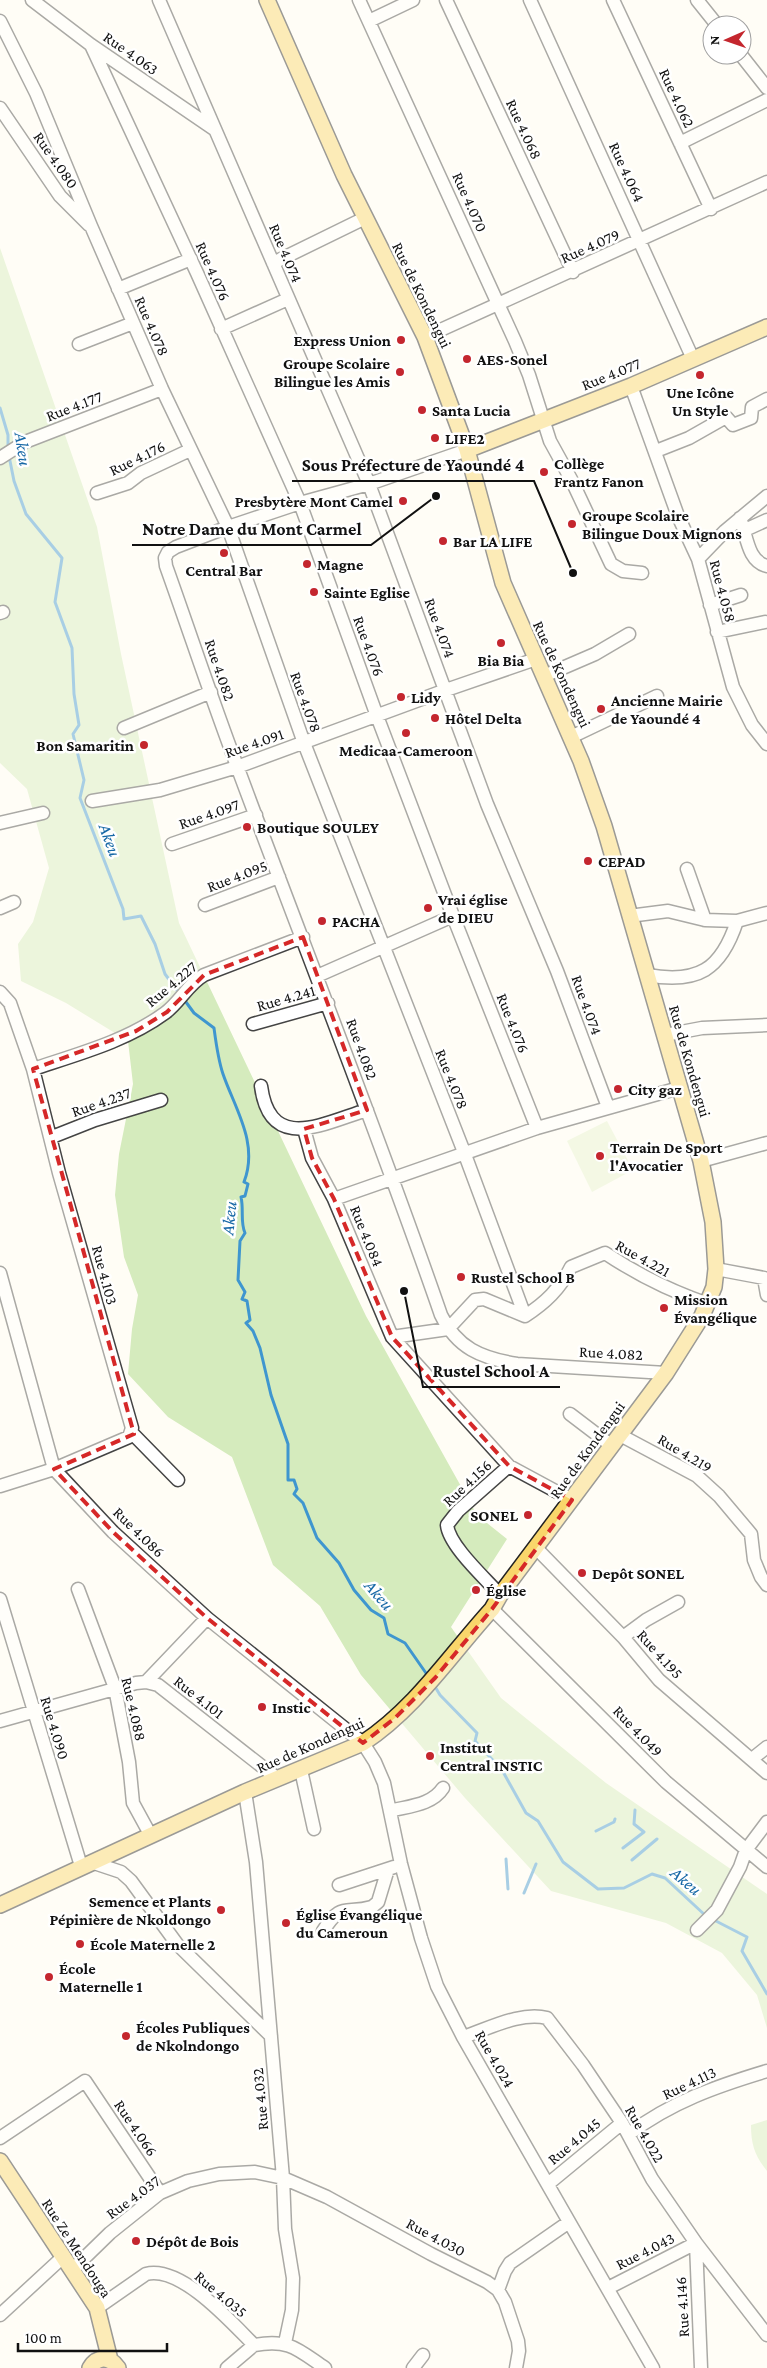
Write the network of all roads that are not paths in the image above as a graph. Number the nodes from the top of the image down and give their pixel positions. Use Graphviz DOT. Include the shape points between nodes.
graph roads {
  1 [pos="32,0"];
  2 [pos="159,0"];
  3 [pos="267,0"];
  4 [pos="359,0"];
  5 [pos="413,0"];
  6 [pos="446,0"];
  7 [pos="530,0"];
  8 [pos="614,0"];
  9 [pos="697,0"];
  10 [pos="709,15"];
  11 [pos="0,21"];
  12 [pos="369,22"];
  13 [pos="91,45"];
  14 [pos="749,65"];
  15 [pos="767,88"];
  16 [pos="767,100"];
  17 [pos="0,108"];
  18 [pos="214,129"];
  19 [pos="680,143"];
  20 [pos="767,182"];
  21 [pos="711,209"];
  22 [pos="365,218"];
  23 [pos="91,226"];
  24 [pos="641,240"];
  25 [pos="190,259"];
  26 [pos="273,263"];
  27 [pos="573,272"];
  28 [pos="118,288"];
  29 [pos="288,299"];
  30 [pos="499,304"];
  31 [pos="133,323"];
  32 [pos="767,326"];
  33 [pos="221,329"];
  34 [pos="426,337"];
  35 [pos="79,344"];
  36 [pos="693,359"];
  37 [pos="632,386"];
  38 [pos="162,390"];
  39 [pos="767,400"];
  40 [pos="544,420"];
  41 [pos="190,450"];
  42 [pos="467,450"];
  43 [pos="656,451"];
  44 [pos="0,458"];
  45 [pos="370,484"];
  46 [pos="97,493"];
  47 [pos="767,496"];
  48 [pos="300,503"];
  49 [pos="767,520"];
  50 [pos="742,524"];
  51 [pos="228,527"];
  52 [pos="698,559"];
  53 [pos="767,566"];
  54 [pos="642,573"];
  55 [pos="741,595"];
  56 [pos="710,606"];
  57 [pos="765,622"];
  58 [pos="717,632"];
  59 [pos="629,634"];
  60 [pos="536,659"];
  61 [pos="544,676"];
  62 [pos="446,690"];
  63 [pos="211,692"];
  64 [pos="657,696"];
  65 [pos="377,716"];
  66 [pos="124,728"];
  67 [pos="571,737"];
  68 [pos="304,743"];
  69 [pos="767,744"];
  70 [pos="237,766"];
  71 [pos="92,801"];
  72 [pos="43,813"];
  73 [pos="256,815"];
  74 [pos="0,823"];
  75 [pos="172,844"];
  76 [pos="687,869"];
  77 [pos="280,877"];
  78 [pos="14,902"];
  79 [pos="206,905"];
  80 [pos="0,908"];
  81 [pos="767,913"];
  82 [pos="453,916"];
  83 [pos="629,916"];
  84 [pos="705,920"];
  85 [pos="737,921"];
  86 [pos="302,937"];
  87 [pos="382,947"];
  88 [pos="647,975"];
  89 [pos="317,976"];
  90 [pos="0,992"];
  91 [pos="328,1003"];
  92 [pos="252,1024"];
  93 [pos="767,1025"];
  94 [pos="665,1035"];
  95 [pos="33,1068"];
  96 [pos="261,1086"];
  97 [pos="678,1088"];
  98 [pos="161,1100"];
  99 [pos="608,1107"];
  100 [pos="367,1110"];
  101 [pos="537,1128"];
  102 [pos="304,1129"];
  103 [pos="52,1137"];
  104 [pos="767,1143"];
  105 [pos="464,1152"];
  106 [pos="701,1161"];
  107 [pos="394,1179"];
  108 [pos="334,1199"];
  109 [pos="716,1269"];
  110 [pos="0,1273"];
  111 [pos="765,1278"];
  112 [pos="767,1295"];
  113 [pos="708,1304"];
  114 [pos="525,1316"];
  115 [pos="448,1329"];
  116 [pos="392,1337"];
  117 [pos="666,1373"];
  118 [pos="570,1414"];
  119 [pos="132,1433"];
  120 [pos="616,1440"];
  121 [pos="509,1466"];
  122 [pos="54,1469"];
  123 [pos="178,1480"];
  124 [pos="0,1486"];
  125 [pos="572,1500"];
  126 [pos="536,1548"];
  127 [pos="767,1585"];
  128 [pos="78,1589"];
  129 [pos="500,1595"];
  130 [pos="0,1599"];
  131 [pos="678,1602"];
  132 [pos="492,1609"];
  133 [pos="207,1618"];
  134 [pos="623,1637"];
  135 [pos="146,1682"];
  136 [pos="115,1688"];
  137 [pos="33,1712"];
  138 [pos="0,1721"];
  139 [pos="363,1743"];
  140 [pos="767,1747"];
  141 [pos="752,1759"];
  142 [pos="301,1770"];
  143 [pos="767,1773"];
  144 [pos="278,1779"];
  145 [pos="443,1788"];
  146 [pos="245,1792"];
  147 [pos="390,1811"];
  148 [pos="767,1822"];
  149 [pos="314,1829"];
  150 [pos="151,1836"];
  151 [pos="746,1850"];
  152 [pos="86,1864"];
  153 [pos="401,1864"];
  154 [pos="767,1867"];
  155 [pos="388,1869"];
  156 [pos="339,1885"];
  157 [pos="0,1905"];
  158 [pos="697,1930"];
  159 [pos="323,1931"];
  160 [pos="271,2036"];
  161 [pos="463,2037"];
  162 [pos="767,2071"];
  163 [pos="622,2123"];
  164 [pos="628,2134"];
  165 [pos="0,2138"];
  166 [pos="0,2161"];
  167 [pos="283,2178"];
  168 [pos="548,2184"];
  169 [pos="160,2193"];
  170 [pos="569,2222"];
  171 [pos="696,2244"];
  172 [pos="68,2263"];
  173 [pos="608,2288"];
  174 [pos="498,2290"];
  175 [pos="97,2308"];
  176 [pos="0,2316"];
  177 [pos="767,2335"];
  178 [pos="285,2343"];
  179 [pos="254,2345"];
  180 [pos="423,2355"];
  181 [pos="114,2364"];
  182 [pos="90,2368"];
  183 [pos="227,2368"];
  184 [pos="325,2368"];
  185 [pos="413,2368"];
  186 [pos="516,2368"];
  187 [pos="653,2368"];
  188 [pos="701,2368"];
  1 -- 13 [label="street, Rue 4.063"];
  2 -- 18 [label="street, Rue 4.074"];
  3 -- 22 [label="main road, Rue de Kondengui"];
  4 -- 12 [label="street, Rue 4.070"];
  5 -- 12 [label="street"];
  6 -- 27 [label="street, Rue 4.068"];
  7 -- 24 [label="street, Rue 4.064"];
  8 -- 19 [label="street, Rue 4.062"];
  9 -- 10 [label="street"];
  11 -- 23 [label="street, Rue 4.078" via="36,93"];
  12 -- 30 [label="street, Rue 4.070"];
  13 -- 18 [label="street, Rue 4.063"];
  13 -- 25 [label="street, Rue 4.076"];
  14 -- 15 [label="street"];
  16 -- 19 [label="street"];
  17 -- 23 [label="street, Rue 4.080" via="60,196"];
  18 -- 26 [label="street, Rue 4.074"];
  19 -- 21 [label="street, Rue 4.062"];
  20 -- 21 [label="street, Rue 4.079"];
  21 -- 24 [label="street, Rue 4.079"];
  22 -- 26 [label="street"];
  22 -- 34 [label="main road, Rue de Kondengui"];
  23 -- 28 [label="street, Rue 4.078"];
  24 -- 27 [label="street, Rue 4.079"];
  24 -- 36 [label="street, Rue 4.064"];
  25 -- 28 [label="street"];
  25 -- 33 [label="street, Rue 4.076"];
  26 -- 29 [label="street, Rue 4.074"];
  27 -- 30 [label="street, Rue 4.079"];
  28 -- 31 [label="street, Rue 4.078"];
  29 -- 33 [label="street"];
  29 -- 45 [label="street, Rue 4.074"];
  30 -- 34 [label="street, Rue 4.079"];
  30 -- 40 [label="street, Rue 4.070"];
  31 -- 35 [label="street"];
  31 -- 38 [label="street, Rue 4.078"];
  32 -- 36 [label="main road, Rue 4.077"];
  33 -- 48 [label="street, Rue 4.076"];
  34 -- 42 [label="main road, Rue de Kondengui"];
  36 -- 37 [label="main road, Rue 4.077"];
  37 -- 40 [label="main road, Rue 4.077"];
  37 -- 43 [label="street, Rue 4.058"];
  38 -- 41 [label="street, Rue 4.078"];
  38 -- 44 [label="street, Rue 4.177" via="25,442"];
  39 -- 43 [label="street" via="752,407 751,418 733,425 726,417 689,438"];
  40 -- 42 [label="main road, Rue 4.077"];
  40 -- 54 [label="street, Rue 4.070" via="550,440 611,564 623,571"];
  41 -- 46 [label="street, Rue 4.176" via="141,473 128,483"];
  41 -- 51 [label="street, Rue 4.078"];
  42 -- 45 [label="street"];
  42 -- 60 [label="main road, Rue de Kondengui" via="503,583"];
  43 -- 52 [label="street, Rue 4.058" via="678,516"];
  45 -- 48 [label="street"];
  45 -- 62 [label="street, Rue 4.074"];
  47 -- 50 [label="street"];
  48 -- 51 [label="street"];
  48 -- 65 [label="street, Rue 4.076"];
  49 -- 50 [label="street"];
  50 -- 52 [label="street"];
  50 -- 53 [label="street" via="754,559"];
  51 -- 63 [label="street, Rue 4.082" via="168,552 165,558"];
  51 -- 68 [label="street, Rue 4.078"];
  52 -- 56 [label="street, Rue 4.058"];
  55 -- 56 [label="street"];
  56 -- 58 [label="street, Rue 4.058"];
  57 -- 58 [label="street"];
  58 -- 69 [label="street, Rue 4.058" via="733,687 752,725"];
  59 -- 61 [label="street" via="595,654"];
  60 -- 61 [label="main road, Rue de Kondengui"];
  60 -- 62 [label="street, Rue 4.091"];
  61 -- 67 [label="main road, Rue de Kondengui"];
  62 -- 65 [label="street, Rue 4.091"];
  62 -- 99 [label="street, Rue 4.074" via="487,804 557,971"];
  63 -- 66 [label="street"];
  63 -- 70 [label="street, Rue 4.082"];
  64 -- 67 [label="street"];
  65 -- 68 [label="street, Rue 4.091"];
  65 -- 82 [label="street, Rue 4.076"];
  67 -- 83 [label="main road, Rue de Kondengui" via="604,826"];
  68 -- 70 [label="street, Rue 4.091"];
  68 -- 87 [label="street, Rue 4.078"];
  70 -- 71 [label="street, Rue 4.091" via="160,790"];
  70 -- 73 [label="street, Rue 4.082"];
  72 -- 74 [label="street"];
  73 -- 75 [label="street, Rue 4.097"];
  73 -- 77 [label="street, Rue 4.082"];
  76 -- 84 [label="street"];
  77 -- 79 [label="street, Rue 4.095"];
  77 -- 86 [label="street, Rue 4.082"];
  78 -- 80 [label="street"];
  81 -- 85 [label="street"];
  82 -- 87 [label="street"];
  82 -- 101 [label="street, Rue 4.076"];
  83 -- 84 [label="street" via="668,911"];
  83 -- 88 [label="main road, Rue de Kondengui"];
  84 -- 85 [label="street"];
  85 -- 88 [label="street" via="718,961 709,969 670,979"];
  86 -- 89 [label="street, Rue 4.082"];
  86 -- 95 [label="street, Rue 4.227" via="204,975 167,1012 136,1031"];
  87 -- 89 [label="street"];
  87 -- 105 [label="street, Rue 4.078"];
  88 -- 94 [label="main road, Rue de Kondengui"];
  89 -- 91 [label="street, Rue 4.082"];
  90 -- 95 [label="street, Rue 4.103" via="10,1004"];
  91 -- 92 [label="street, Rue 4.241"];
  91 -- 100 [label="street, Rue 4.082"];
  93 -- 94 [label="street" via="702,1028"];
  94 -- 97 [label="main road, Rue de Kondengui"];
  95 -- 103 [label="street, Rue 4.103"];
  96 -- 102 [label="street" via="266,1111 275,1122 283,1128"];
  97 -- 99 [label="street, Rue 4.084"];
  97 -- 106 [label="main road, Rue de Kondengui"];
  98 -- 103 [label="street, Rue 4.237"];
  99 -- 101 [label="street, Rue 4.084"];
  100 -- 102 [label="street"];
  100 -- 107 [label="street, Rue 4.082"];
  101 -- 105 [label="street, Rue 4.084"];
  102 -- 108 [label="street" via="312,1158"];
  103 -- 119 [label="street, Rue 4.103" via="59,1173"];
  104 -- 106 [label="street"];
  105 -- 107 [label="street, Rue 4.084"];
  105 -- 114 [label="street, Rue 4.078"];
  106 -- 109 [label="main road, Rue de Kondengui" via="713,1222"];
  107 -- 108 [label="street, Rue 4.084"];
  107 -- 115 [label="street, Rue 4.082" via="440,1315"];
  108 -- 116 [label="street, Rue 4.084"];
  109 -- 111 [label="street"];
  109 -- 113 [label="main road, Rue de Kondengui"];
  110 -- 122 [label="street, Rue 4.086"];
  111 -- 112 [label="street"];
  113 -- 114 [label="street, Rue 4.221" via="667,1290 605,1253 571,1267 563,1282 543,1304"];
  113 -- 117 [label="main road, Rue de Kondengui"];
  114 -- 115 [label="street" via="484,1299 475,1300"];
  115 -- 116 [label="street"];
  115 -- 117 [label="street, Rue 4.082" via="471,1350 495,1360"];
  116 -- 121 [label="street, Rue 4.084"];
  117 -- 120 [label="main road, Rue de Kondengui"];
  118 -- 120 [label="street, Rue 4.219"];
  119 -- 122 [label="street"];
  119 -- 123 [label="street"];
  120 -- 125 [label="main road, Rue de Kondengui"];
  120 -- 127 [label="street, Rue 4.219" via="697,1476 720,1496 751,1534 754,1560"];
  121 -- 125 [label="street, Rue 4.084"];
  121 -- 129 [label="street, Rue 4.156" via="458,1511 447,1525 456,1547"];
  122 -- 124 [label="street"];
  122 -- 133 [label="street, Rue 4.086" via="113,1532"];
  125 -- 126 [label="main road, Rue de Kondengui"];
  126 -- 129 [label="main road, Rue de Kondengui"];
  126 -- 134 [label="street, Rue 4.195"];
  128 -- 136 [label="street, Rue 4.088"];
  129 -- 132 [label="main road, Rue de Kondengui"];
  130 -- 137 [label="street, Rue 4.090"];
  131 -- 134 [label="street"];
  132 -- 139 [label="main road, Rue de Kondengui" via="421,1694 380,1732"];
  132 -- 151 [label="street, Rue 4.049" via="666,1782"];
  133 -- 135 [label="street"];
  133 -- 139 [label="street, Rue 4.086"];
  134 -- 141 [label="street, Rue 4.195" via="666,1686"];
  135 -- 136 [label="street, Rue 4.101"];
  135 -- 144 [label="street, Rue 4.101" via="158,1685"];
  136 -- 137 [label="street, Rue 4.101"];
  136 -- 150 [label="street, Rue 4.088" via="133,1803"];
  137 -- 138 [label="street, Rue 4.101"];
  137 -- 152 [label="street, Rue 4.090"];
  139 -- 142 [label="main road, Rue de Kondengui"];
  139 -- 147 [label="street, Rue 4.024" via="384,1783"];
  140 -- 141 [label="street"];
  141 -- 143 [label="street, Rue 4.195"];
  142 -- 144 [label="main road, Rue de Kondengui"];
  142 -- 149 [label="street"];
  144 -- 146 [label="main road, Rue de Kondengui"];
  145 -- 147 [label="street" via="431,1800"];
  146 -- 150 [label="main road, Rue de Kondengui"];
  146 -- 160 [label="street, Rue 4.032" via="256,1862"];
  147 -- 153 [label="street, Rue 4.024"];
  148 -- 151 [label="street"];
  150 -- 152 [label="main road, Rue de Kondengui"];
  151 -- 154 [label="street, Rue 4.049"];
  151 -- 158 [label="street" via="717,1910"];
  152 -- 157 [label="main road, Rue de Kondengui"];
  152 -- 160 [label="street" via="121,1872 131,1880 177,1944"];
  153 -- 155 [label="street"];
  153 -- 161 [label="street, Rue 4.024" via="437,1986"];
  155 -- 156 [label="street"];
  155 -- 159 [label="street" via="378,1902 372,1907 346,1909 333,1915"];
  160 -- 167 [label="street, Rue 4.032"];
  161 -- 163 [label="street, Rue 4.022" via="533,2016 546,2018"];
  161 -- 168 [label="street, Rue 4.024"];
  162 -- 164 [label="street, Rue 4.113" via="717,2086 680,2103"];
  163 -- 164 [label="street, Rue 4.022"];
  163 -- 168 [label="street, Rue 4.045"];
  164 -- 171 [label="street, Rue 4.022" via="652,2179"];
  165 -- 169 [label="street, Rue 4.066" via="85,2081"];
  166 -- 172 [label="main road, Rue Ze Mendouga"];
  167 -- 169 [label="street, Rue 4.037" via="254,2172 219,2174 188,2181"];
  167 -- 174 [label="street, Rue 4.030" via="327,2197"];
  167 -- 178 [label="street, Rue 4.032" via="285,2229 293,2278 292,2310"];
  168 -- 170 [label="street, Rue 4.024"];
  169 -- 172 [label="street, Rue 4.037"];
  170 -- 173 [label="street, Rue 4.024"];
  170 -- 174 [label="street" via="510,2263"];
  171 -- 173 [label="street, Rue 4.043"];
  171 -- 177 [label="street, Rue 4.022"];
  171 -- 188 [label="street, Rue 4.146"];
  172 -- 175 [label="main road, Rue Ze Mendouga"];
  172 -- 176 [label="street, Rue 4.037"];
  173 -- 187 [label="street, Rue 4.024"];
  174 -- 186 [label="street" via="518,2341"];
  175 -- 179 [label="street, Rue 4.035" via="146,2274 169,2275 191,2288"];
  175 -- 181 [label="main road, Rue Ze Mendouga"];
  178 -- 179 [label="street"];
  178 -- 184 [label="street"];
  179 -- 183 [label="street"];
  180 -- 185 [label="street"];
  181 -- 182 [label="main road" via="98,2360"];
}
